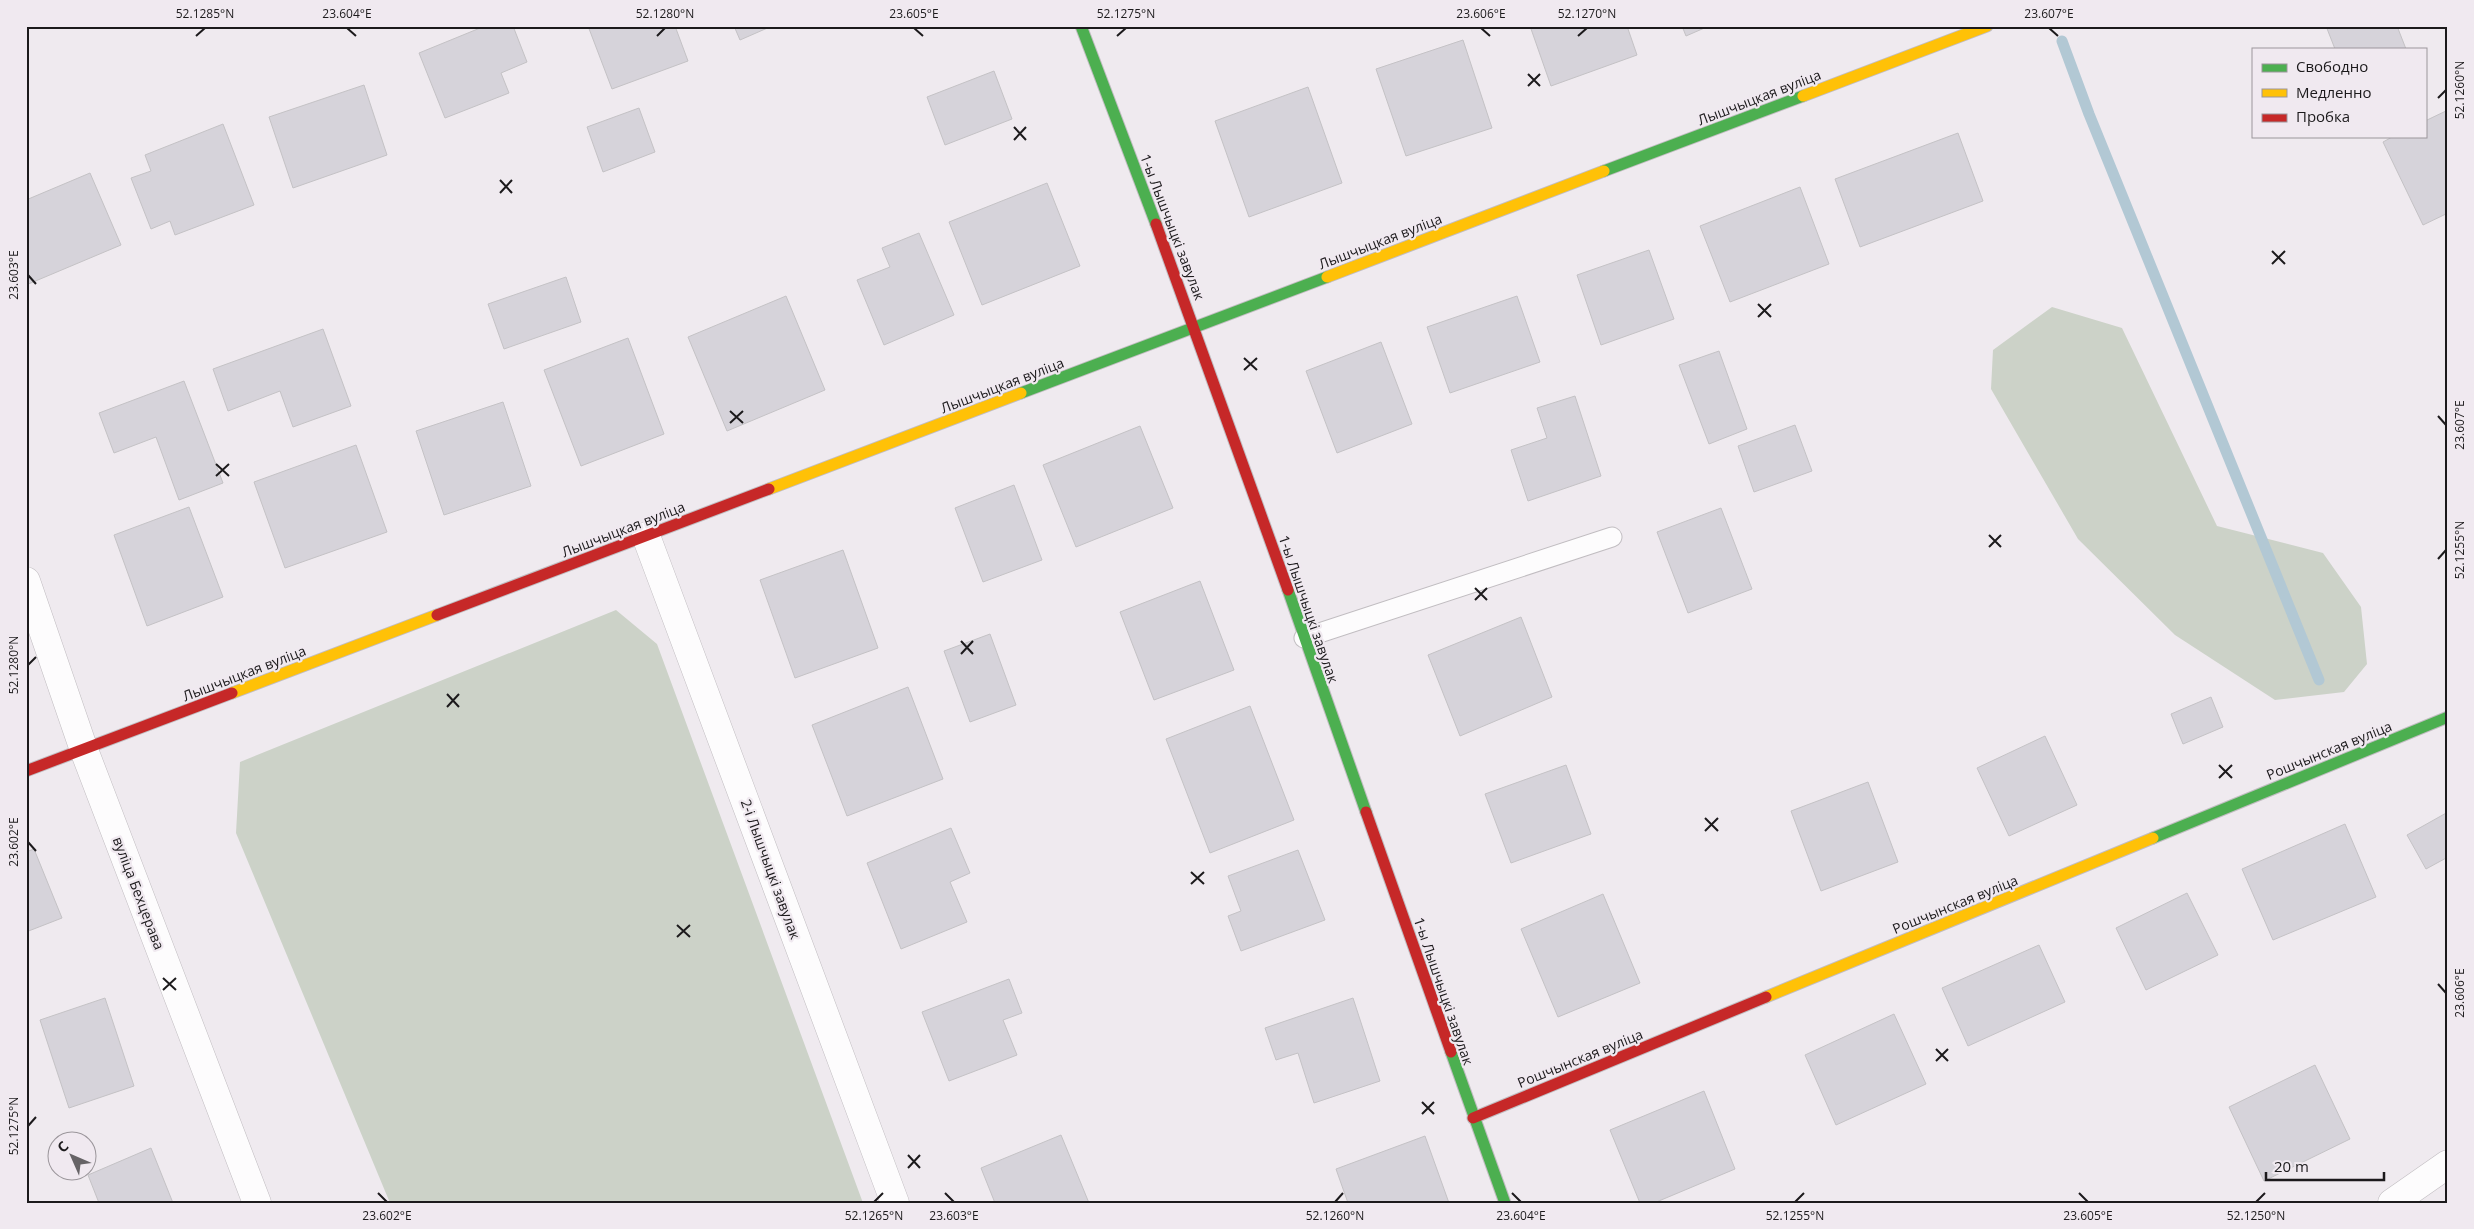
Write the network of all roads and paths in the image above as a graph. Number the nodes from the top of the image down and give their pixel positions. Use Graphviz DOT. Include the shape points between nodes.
graph roads {
  1 [pos="1081,26"];
  2 [pos="1987,26"];
  3 [pos="1195,328"];
  4 [pos="646,536"];
  5 [pos="1612,537"];
  6 [pos="26,581"];
  7 [pos="1304,638"];
  8 [pos="2448,717"];
  9 [pos="84,750"];
  10 [pos="26,771"];
  11 [pos="1473,1118"];
  12 [pos="2448,1164"];
  13 [pos="257,1203"];
  14 [pos="895,1203"];
  15 [pos="1505,1203"];
  16 [pos="2392,1203"];
  1 -- 3 [label="street, 1-ы Лышчыцкі завулак"];
  2 -- 3 [label="street, Лышчыцкая вуліца"];
  3 -- 4 [label="street, Лышчыцкая вуліца"];
  3 -- 7 [label="street, 1-ы Лышчыцкі завулак"];
  4 -- 9 [label="street, Лышчыцкая вуліца"];
  4 -- 14 [label="street, 2-і Лышчыцкі завулак"];
  5 -- 7 [label="lane"];
  6 -- 9 [label="street, вуліца Бехцерава"];
  7 -- 11 [label="street, 1-ы Лышчыцкі завулак"];
  8 -- 11 [label="street, Рошчынская вуліца"];
  9 -- 10 [label="street, Лышчыцкая вуліца"];
  9 -- 13 [label="street, вуліца Бехцерава"];
  11 -- 15 [label="street, 1-ы Лышчыцкі завулак"];
  12 -- 16 [label="street"];
}
